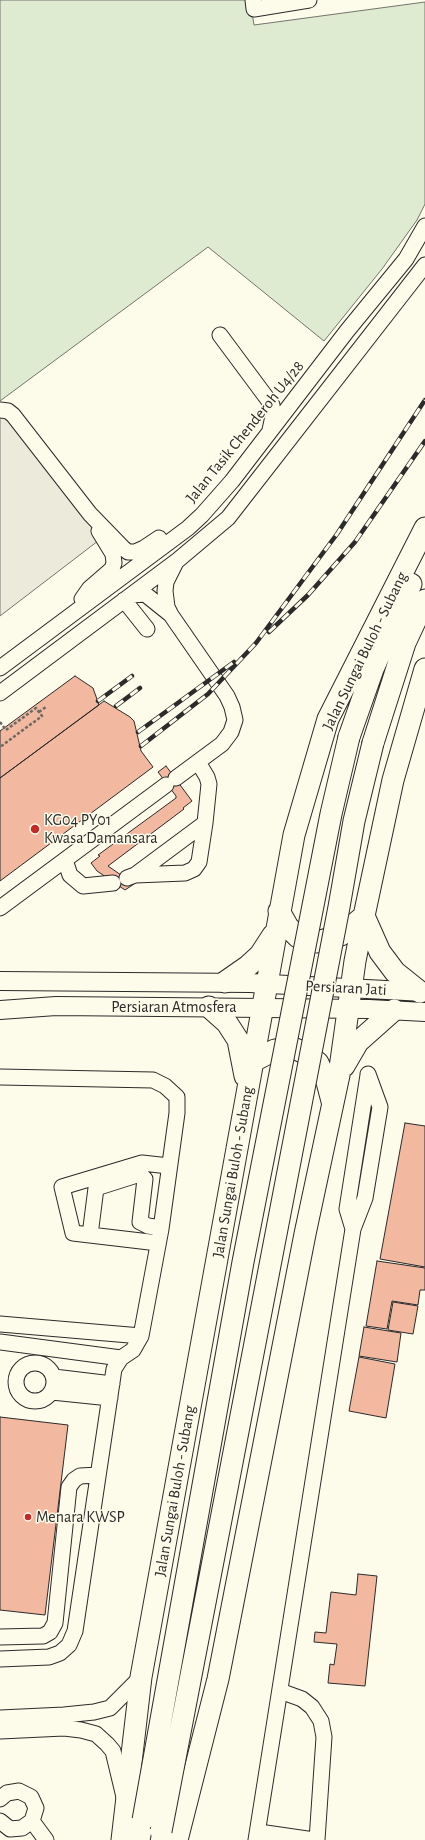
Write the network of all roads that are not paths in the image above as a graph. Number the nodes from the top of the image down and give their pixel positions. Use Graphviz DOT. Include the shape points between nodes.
graph roads {
  1 [pos="253,0"];
  2 [pos="309,0"];
  3 [pos="425,226"];
  4 [pos="425,265"];
  5 [pos="220,335"];
  6 [pos="296,398"];
  7 [pos="272,405"];
  8 [pos="0,410"];
  9 [pos="270,432"];
  10 [pos="90,514"];
  11 [pos="188,528"];
  12 [pos="425,528"];
  13 [pos="425,553"];
  14 [pos="178,560"];
  15 [pos="128,598"];
  16 [pos="425,600"];
  17 [pos="78,610"];
  18 [pos="171,615"];
  19 [pos="148,629"];
  20 [pos="0,668"];
  21 [pos="425,669"];
  22 [pos="0,693"];
  23 [pos="198,762"];
  24 [pos="205,823"];
  25 [pos="65,860"];
  26 [pos="113,883"];
  27 [pos="0,908"];
  28 [pos="364,916"];
  29 [pos="277,921"];
  30 [pos="0,980"];
  31 [pos="225,982"];
  32 [pos="266,984"];
  33 [pos="351,988"];
  34 [pos="422,992"];
  35 [pos="209,1007"];
  36 [pos="263,1008"];
  37 [pos="349,1009"];
  38 [pos="0,1010"];
  39 [pos="394,1010"];
  40 [pos="425,1012"];
  41 [pos="253,1061"];
  42 [pos="339,1075"];
  43 [pos="3,1080"];
  44 [pos="247,1096"];
  45 [pos="333,1104"];
  46 [pos="170,1166"];
  47 [pos="161,1228"];
  48 [pos="353,1229"];
  49 [pos="90,1235"];
  50 [pos="158,1243"];
  51 [pos="0,1324"];
  52 [pos="141,1336"];
  53 [pos="0,1342"];
  54 [pos="121,1358"];
  55 [pos="53,1385"];
  56 [pos="111,1391"];
  57 [pos="98,1475"];
  58 [pos="55,1622"];
  59 [pos="76,1623"];
  60 [pos="0,1637"];
  61 [pos="0,1659"];
  62 [pos="141,1678"];
  63 [pos="280,1691"];
  64 [pos="0,1718"];
  65 [pos="0,1731"];
  66 [pos="0,1799"];
  67 [pos="125,1802"];
  68 [pos="0,1821"];
  69 [pos="32,1821"];
  70 [pos="141,1830"];
  71 [pos="257,1836"];
  72 [pos="165,1837"];
  73 [pos="46,1840"];
  74 [pos="122,1840"];
  75 [pos="316,1840"];
  1 -- 2 [label="street" via="254,8"];
  3 -- 6 [label="street, Jalan Tasik Chenderoh U4/28" via="406,259"];
  4 -- 14 [label="street" via="228,518"];
  5 -- 7 [label="street"];
  6 -- 7 [label="street"];
  6 -- 9 [label="street, Jalan Tasik Chenderoh U4/28"];
  7 -- 9 [label="street"];
  8 -- 10 [label="street" via="13,415"];
  9 -- 11 [label="street, Jalan Tasik Chenderoh U4/28" via="232,482"];
  10 -- 11 [label="street" via="128,552 144,548 171,529"];
  10 -- 17 [label="street" via="113,554 114,563 82,597"];
  11 -- 17 [label="street, Jalan Tasik Chenderoh U4/28"];
  12 -- 29 [label="highway, Jalan Sungai Buloh - Subang" via="328,719 294,835"];
  13 -- 70 [label="highway, Jalan Sungai Buloh - Subang, bridge" via="373,669 348,737 243,1262"];
  14 -- 15 [label="street"];
  14 -- 18 [label="street" via="169,574 165,591"];
  15 -- 18 [label="street" via="145,594"];
  15 -- 19 [label="street"];
  15 -- 22 [label="street"];
  16 -- 72 [label="highway, Jalan Sungai Buloh - Subang, bridge" via="405,643 382,714 354,821"];
  17 -- 20 [label="street, Jalan Tasik Chenderoh U4/28"];
  18 -- 23 [label="street" via="227,696 234,713 234,726 228,738"];
  21 -- 28 [label="highway, Jalan Sungai Buloh - Subang" via="392,780"];
  23 -- 24 [label="street" via="209,784"];
  23 -- 25 [label="street"];
  24 -- 24 [label="street" via="131,876 185,873 194,869 199,862"];
  25 -- 26 [label="street" via="70,875 82,886"];
  25 -- 27 [label="street"];
  28 -- 29 [label="highway" via="341,935 317,942 298,938 288,927"];
  28 -- 33 [label="highway, Jalan Sungai Buloh - Subang"];
  28 -- 34 [label="highway" via="380,952 395,972"];
  29 -- 31 [label="highway" via="260,955"];
  29 -- 32 [label="highway, Jalan Sungai Buloh - Subang"];
  30 -- 31 [label="main road, Persiaran Atmosfera"];
  31 -- 32 [label="main road, Persiaran Atmosfera"];
  32 -- 33 [label="main road, Persiaran Jati"];
  32 -- 36 [label="highway, Jalan Sungai Buloh - Subang"];
  33 -- 34 [label="main road, Persiaran Jati"];
  33 -- 37 [label="highway, Jalan Sungai Buloh - Subang"];
  35 -- 36 [label="main road, Persiaran Atmosfera"];
  35 -- 38 [label="main road, Persiaran Atmosfera" via="56,1006"];
  35 -- 44 [label="highway" via="227,1023 238,1040"];
  36 -- 37 [label="main road, Persiaran Atmosfera"];
  36 -- 41 [label="highway, Jalan Sungai Buloh - Subang"];
  37 -- 39 [label="main road, Persiaran Jati"];
  37 -- 42 [label="highway, Jalan Sungai Buloh - Subang"];
  39 -- 40 [label="main road, Persiaran Jati"];
  39 -- 42 [label="highway, Jalan Sungai Buloh - Subang" via="358,1042"];
  41 -- 44 [label="highway, Jalan Sungai Buloh - Subang"];
  41 -- 45 [label="highway" via="275,1050 291,1047 306,1054 318,1063"];
  42 -- 45 [label="highway, Jalan Sungai Buloh - Subang"];
  43 -- 46 [label="street" via="152,1080 165,1086 177,1097"];
  44 -- 62 [label="highway, Jalan Sungai Buloh - Subang"];
  45 -- 72 [label="highway, Jalan Sungai Buloh - Subang" via="218,1679"];
  46 -- 47 [label="street"];
  46 -- 49 [label="street" via="142,1163 62,1186 73,1233"];
  47 -- 49 [label="street" via="140,1222 145,1179 140,1174 96,1188"];
  47 -- 50 [label="street"];
  48 -- 48 [label="street" via="365,1198 380,1107 368,1074 347,1209"];
  48 -- 63 [label="street"];
  49 -- 50 [label="street"];
  50 -- 52 [label="street"];
  51 -- 52 [label="street"];
  52 -- 54 [label="street" via="133,1350"];
  53 -- 54 [label="street"];
  54 -- 56 [label="street" via="114,1369"];
  55 -- 56 [label="street"];
  56 -- 57 [label="street"];
  57 -- 58 [label="street" via="80,1476 70,1487"];
  57 -- 59 [label="street"];
  58 -- 59 [label="street"];
  58 -- 60 [label="street" via="50,1632 43,1636"];
  59 -- 61 [label="street" via="69,1645 60,1653 50,1657"];
  62 -- 64 [label="street" via="110,1708 64,1715"];
  62 -- 67 [label="highway, Jalan Sungai Buloh - Subang"];
  63 -- 71 [label="street"];
  63 -- 75 [label="street" via="302,1699 312,1707 322,1721 324,1737"];
  65 -- 67 [label="street" via="64,1728 96,1734 113,1751"];
  66 -- 69 [label="street" via="13,1791 26,1793 36,1808"];
  67 -- 74 [label="highway, Jalan Sungai Buloh - Subang"];
  68 -- 69 [label="street" via="10,1829 16,1830"];
  69 -- 73 [label="street"];
  71 -- 75 [label="street"];
}
